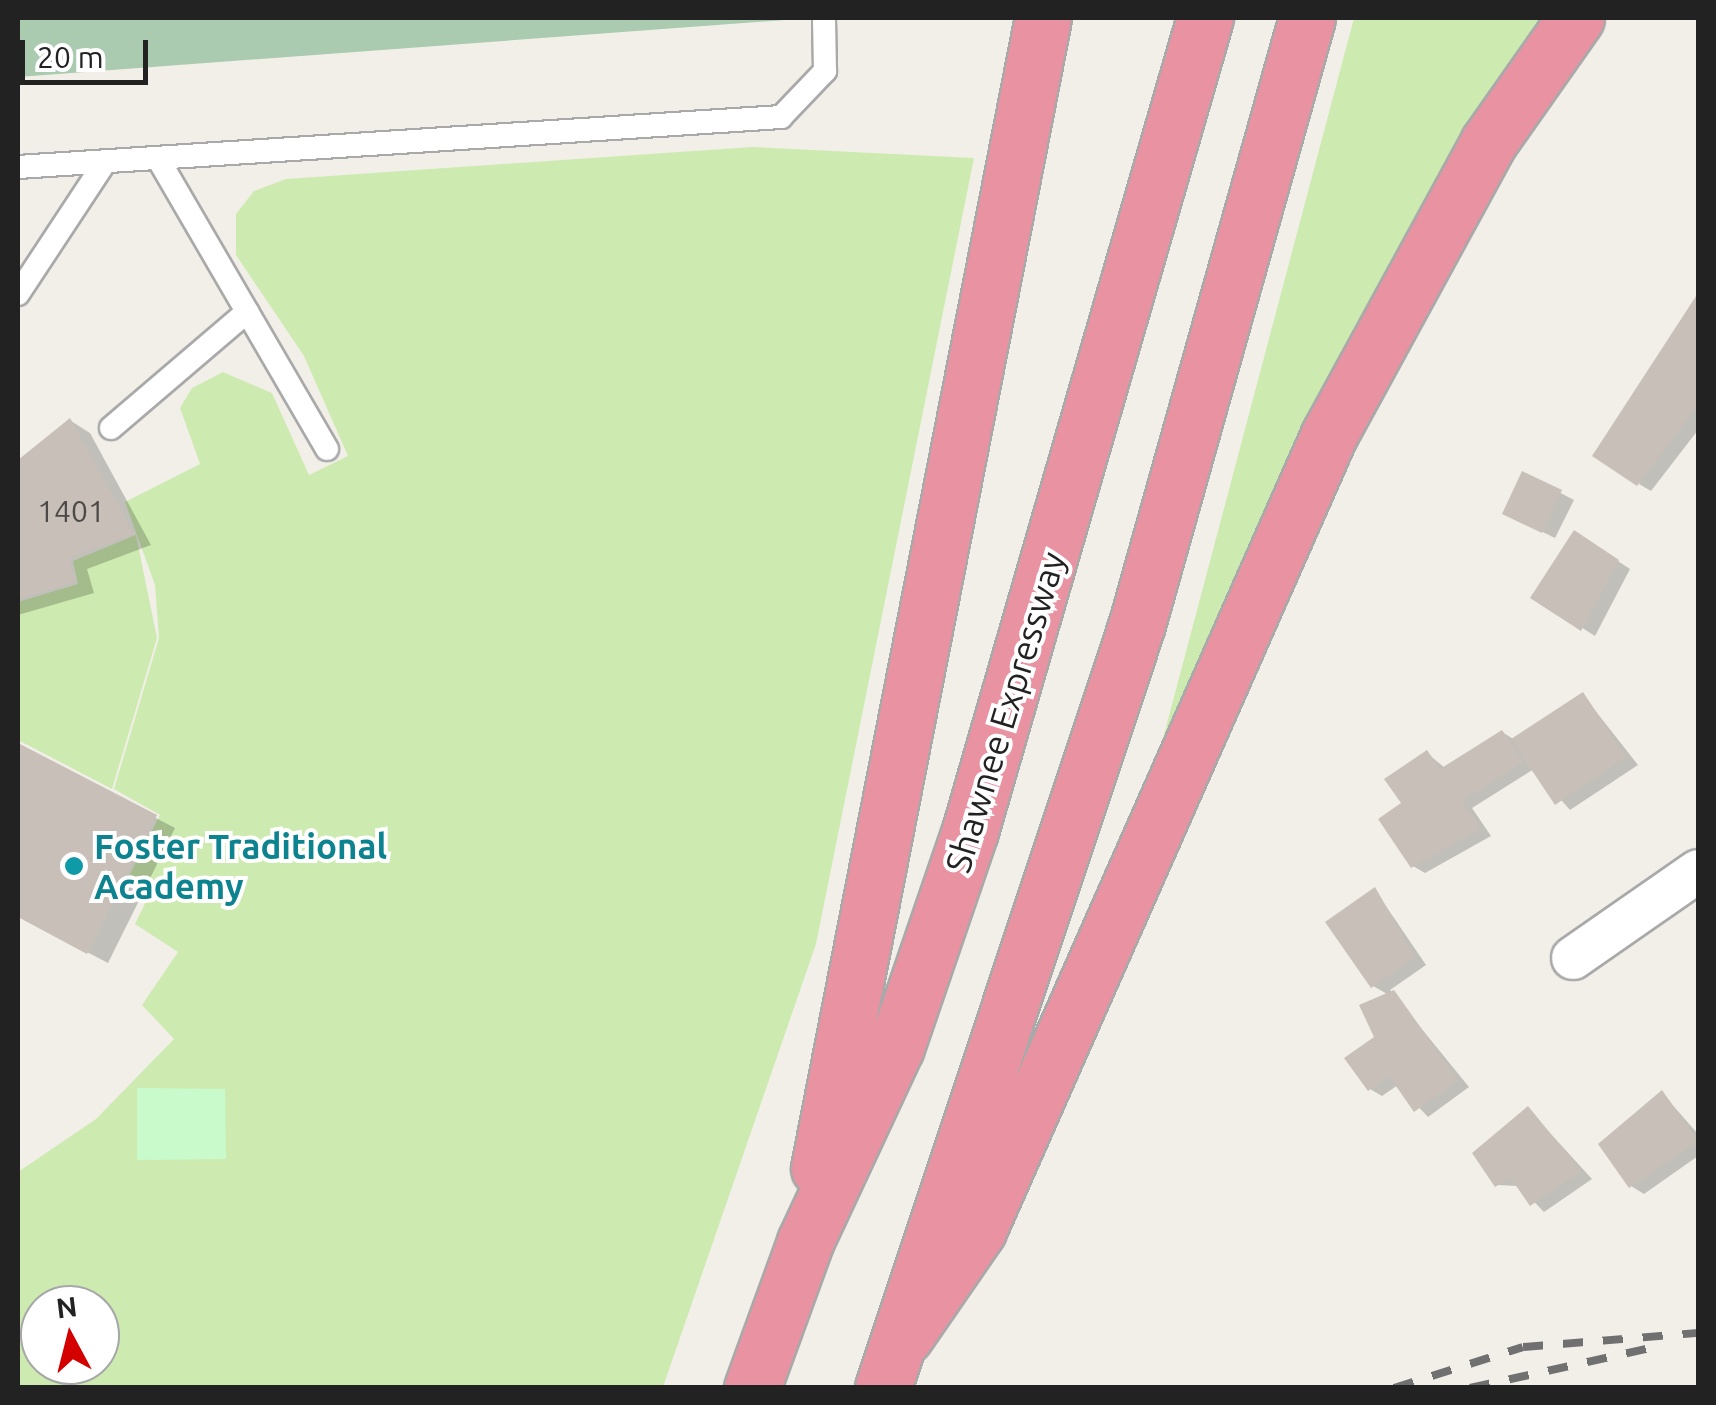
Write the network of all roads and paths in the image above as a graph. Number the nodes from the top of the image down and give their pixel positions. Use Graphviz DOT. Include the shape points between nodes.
graph roads {
  1 [pos="824,18"];
  2 [pos="1043,18"];
  3 [pos="1205,18"];
  4 [pos="1307,18"];
  5 [pos="1576,18"];
  6 [pos="160,162"];
  7 [pos="103,165"];
  8 [pos="18,167"];
  9 [pos="18,294"];
  10 [pos="247,312"];
  11 [pos="111,428"];
  12 [pos="326,449"];
  13 [pos="1698,872"];
  14 [pos="1573,958"];
  15 [pos="805,1242"];
  16 [pos="905,1336"];
  17 [pos="752,1388"];
  18 [pos="883,1388"];
  1 -- 6 [label="lane" via="825,71 781,117"];
  2 -- 15 [label="highway"];
  3 -- 15 [label="highway, Shawnee Expressway" via="970,831 896,1048"];
  4 -- 16 [label="highway" via="1138,624"];
  5 -- 16 [label="highway" via="1488,143 1329,435 978,1230"];
  6 -- 7 [label="lane"];
  6 -- 10 [label="lane"];
  7 -- 8 [label="lane"];
  7 -- 9 [label="lane"];
  10 -- 11 [label="lane"];
  10 -- 12 [label="lane"];
  13 -- 14 [label="street"];
  15 -- 17 [label="highway, Shawnee Expressway"];
  16 -- 18 [label="highway"];
}
